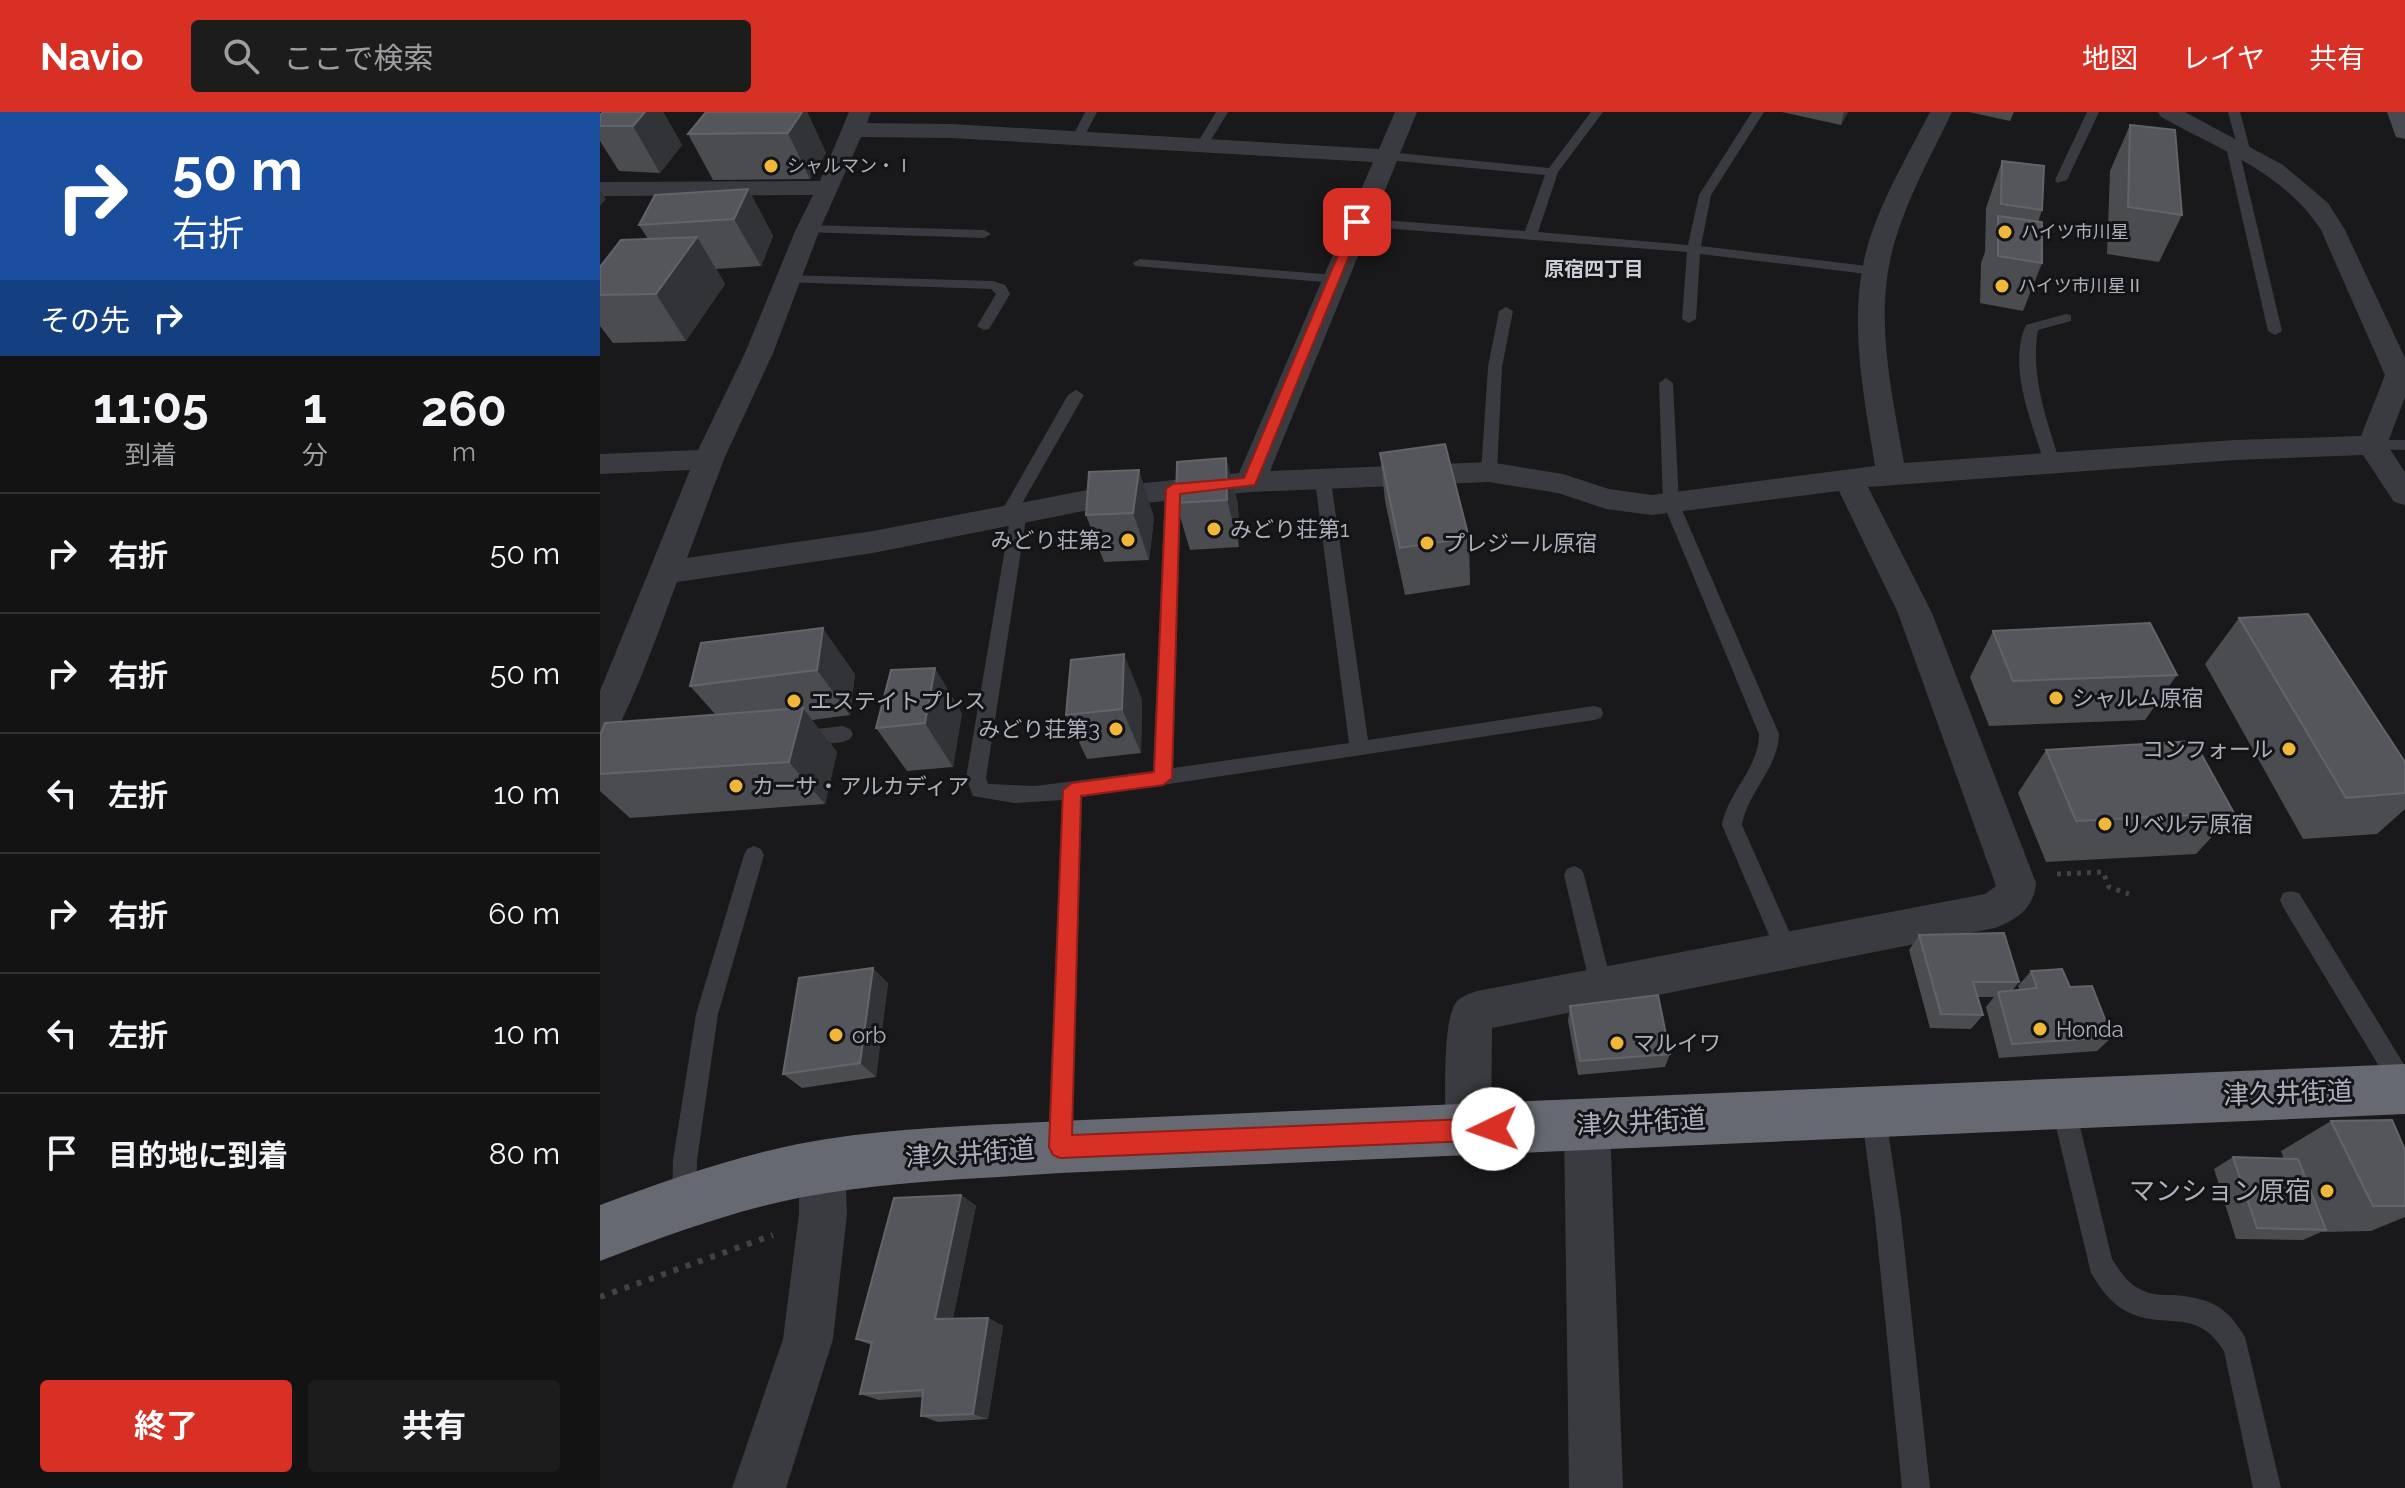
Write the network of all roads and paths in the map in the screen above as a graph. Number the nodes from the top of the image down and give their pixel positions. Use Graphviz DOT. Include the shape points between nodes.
graph roads {
  1 [pos="1091,112"];
  2 [pos="1222,112"];
  3 [pos="1406,112"];
  4 [pos="1597,112"];
  5 [pos="1758,112"];
  6 [pos="1941,112"];
  7 [pos="2093,112"];
  8 [pos="2169,112"];
  9 [pos="2234,112"];
  10 [pos="2400,112"];
  11 [pos="857,121"];
  12 [pos="2405,131"];
  13 [pos="1078,138"];
  14 [pos="1202,145"];
  15 [pos="2239,150"];
  16 [pos="1388,156"];
  17 [pos="1552,172"];
  18 [pos="2061,180"];
  19 [pos="829,188"];
  20 [pos="600,189"];
  21 [pos="1357,222"];
  22 [pos="808,229"];
  23 [pos="984,234"];
  24 [pos="1530,235"];
  25 [pos="1694,249"];
  26 [pos="1140,263"];
  27 [pos="1875,271"];
  28 [pos="787,279"];
  29 [pos="1335,279"];
  30 [pos="1506,311"];
  31 [pos="2066,318"];
  32 [pos="1689,319"];
  33 [pos="984,326"];
  34 [pos="2275,331"];
  35 [pos="1666,383"];
  36 [pos="1076,395"];
  37 [pos="2372,445"];
  38 [pos="2405,445"];
  39 [pos="709,459"];
  40 [pos="2052,463"];
  41 [pos="600,464"];
  42 [pos="1489,472"];
  43 [pos="1891,474"];
  44 [pos="1849,479"];
  45 [pos="1323,481"];
  46 [pos="1250,482"];
  47 [pos="1173,489"];
  48 [pos="2405,495"];
  49 [pos="1671,503"];
  50 [pos="1014,513"];
  51 [pos="666,572"];
  52 [pos="1594,713"];
  53 [pos="600,728"];
  54 [pos="843,734"];
  55 [pos="782,740"];
  56 [pos="1359,748"];
  57 [pos="1163,778"];
  58 [pos="1072,790"];
  59 [pos="754,855"];
  60 [pos="2103,872"];
  61 [pos="1574,875"];
  62 [pos="2129,894"];
  63 [pos="2291,900"];
  64 [pos="1786,949"];
  65 [pos="1601,985"];
  66 [pos="2405,1088"];
  67 [pos="2062,1102"];
  68 [pos="1873,1111"];
  69 [pos="1587,1124"];
  70 [pos="1468,1131"];
  71 [pos="1060,1147"];
  72 [pos="822,1167"];
  73 [pos="684,1201"];
  74 [pos="789,1229"];
  75 [pos="610,1234"];
  76 [pos="600,1297"];
  77 [pos="759,1488"];
  78 [pos="1596,1488"];
  79 [pos="1916,1488"];
  80 [pos="2267,1488"];
  1 -- 13 [label="lane"];
  2 -- 14 [label="lane"];
  3 -- 16 [label="street"];
  4 -- 17 [label="lane"];
  5 -- 25 [label="lane" via="1705,195"];
  6 -- 27 [label="street" via="1889,223"];
  7 -- 18 [label="lane"];
  8 -- 15 [label="street"];
  9 -- 15 [label="lane"];
  10 -- 12 [label="street"];
  11 -- 13 [label="street"];
  11 -- 19 [label="street"];
  13 -- 14 [label="street"];
  14 -- 16 [label="street"];
  15 -- 34 [label="lane"];
  15 -- 37 [label="street" via="2316,203 2399,375"];
  16 -- 17 [label="lane"];
  16 -- 21 [label="street"];
  17 -- 24 [label="lane"];
  19 -- 20 [label="street" via="697,195"];
  19 -- 22 [label="street"];
  21 -- 24 [label="lane"];
  21 -- 29 [label="street"];
  22 -- 23 [label="lane"];
  22 -- 28 [label="street"];
  24 -- 25 [label="lane"];
  25 -- 27 [label="lane"];
  25 -- 32 [label="lane"];
  26 -- 29 [label="lane"];
  27 -- 43 [label="street" via="1875,371"];
  28 -- 33 [label="lane" via="993,285 1003,294"];
  28 -- 39 [label="street"];
  29 -- 46 [label="street"];
  30 -- 42 [label="lane" via="1495,367"];
  31 -- 40 [label="lane" via="2031,328 2027,359"];
  35 -- 49 [label="lane"];
  36 -- 50 [label="lane"];
  37 -- 38 [label="lane"];
  37 -- 40 [label="street"];
  37 -- 48 [label="street"];
  39 -- 41 [label="street"];
  39 -- 51 [label="street"];
  40 -- 43 [label="street"];
  42 -- 45 [label="street"];
  42 -- 49 [label="street" via="1563,484 1633,504"];
  43 -- 44 [label="street"];
  44 -- 49 [label="street"];
  44 -- 64 [label="street" via="1915,613 2016,883 2015,895 1995,910"];
  45 -- 46 [label="street"];
  45 -- 56 [label="lane"];
  46 -- 47 [label="street"];
  47 -- 50 [label="street"];
  47 -- 57 [label="lane"];
  49 -- 64 [label="lane" via="1769,734 1767,750 1735,809 1732,825"];
  50 -- 51 [label="street" via="873,542"];
  50 -- 58 [label="lane" via="976,778 980,790 994,795"];
  51 -- 53 [label="street"];
  52 -- 56 [label="lane"];
  54 -- 55 [label="lane"];
  56 -- 57 [label="lane"];
  57 -- 58 [label="lane"];
  58 -- 71 [label="lane"];
  59 -- 73 [label="lane" via="707,1014 685,1160"];
  60 -- 62 [label="path" via="2109,887"];
  61 -- 65 [label="lane"];
  63 -- 66 [label="lane"];
  64 -- 65 [label="street"];
  65 -- 70 [label="street" via="1486,1007 1471,1017"];
  66 -- 67 [label="highway, 津久井街道"];
  67 -- 68 [label="highway, 津久井街道"];
  67 -- 80 [label="lane" via="2108,1280 2122,1297 2141,1306 2204,1311 2229,1330"];
  68 -- 69 [label="highway, 津久井街道"];
  68 -- 79 [label="lane"];
  69 -- 70 [label="highway, 津久井街道"];
  69 -- 78 [label="street"];
  70 -- 71 [label="highway, 津久井街道"];
  71 -- 72 [label="highway, 津久井街道"];
  72 -- 73 [label="highway, 津久井街道"];
  72 -- 77 [label="street" via="823,1214 808,1339"];
  73 -- 75 [label="highway, 津久井街道"];
  74 -- 76 [label="path"];
}
